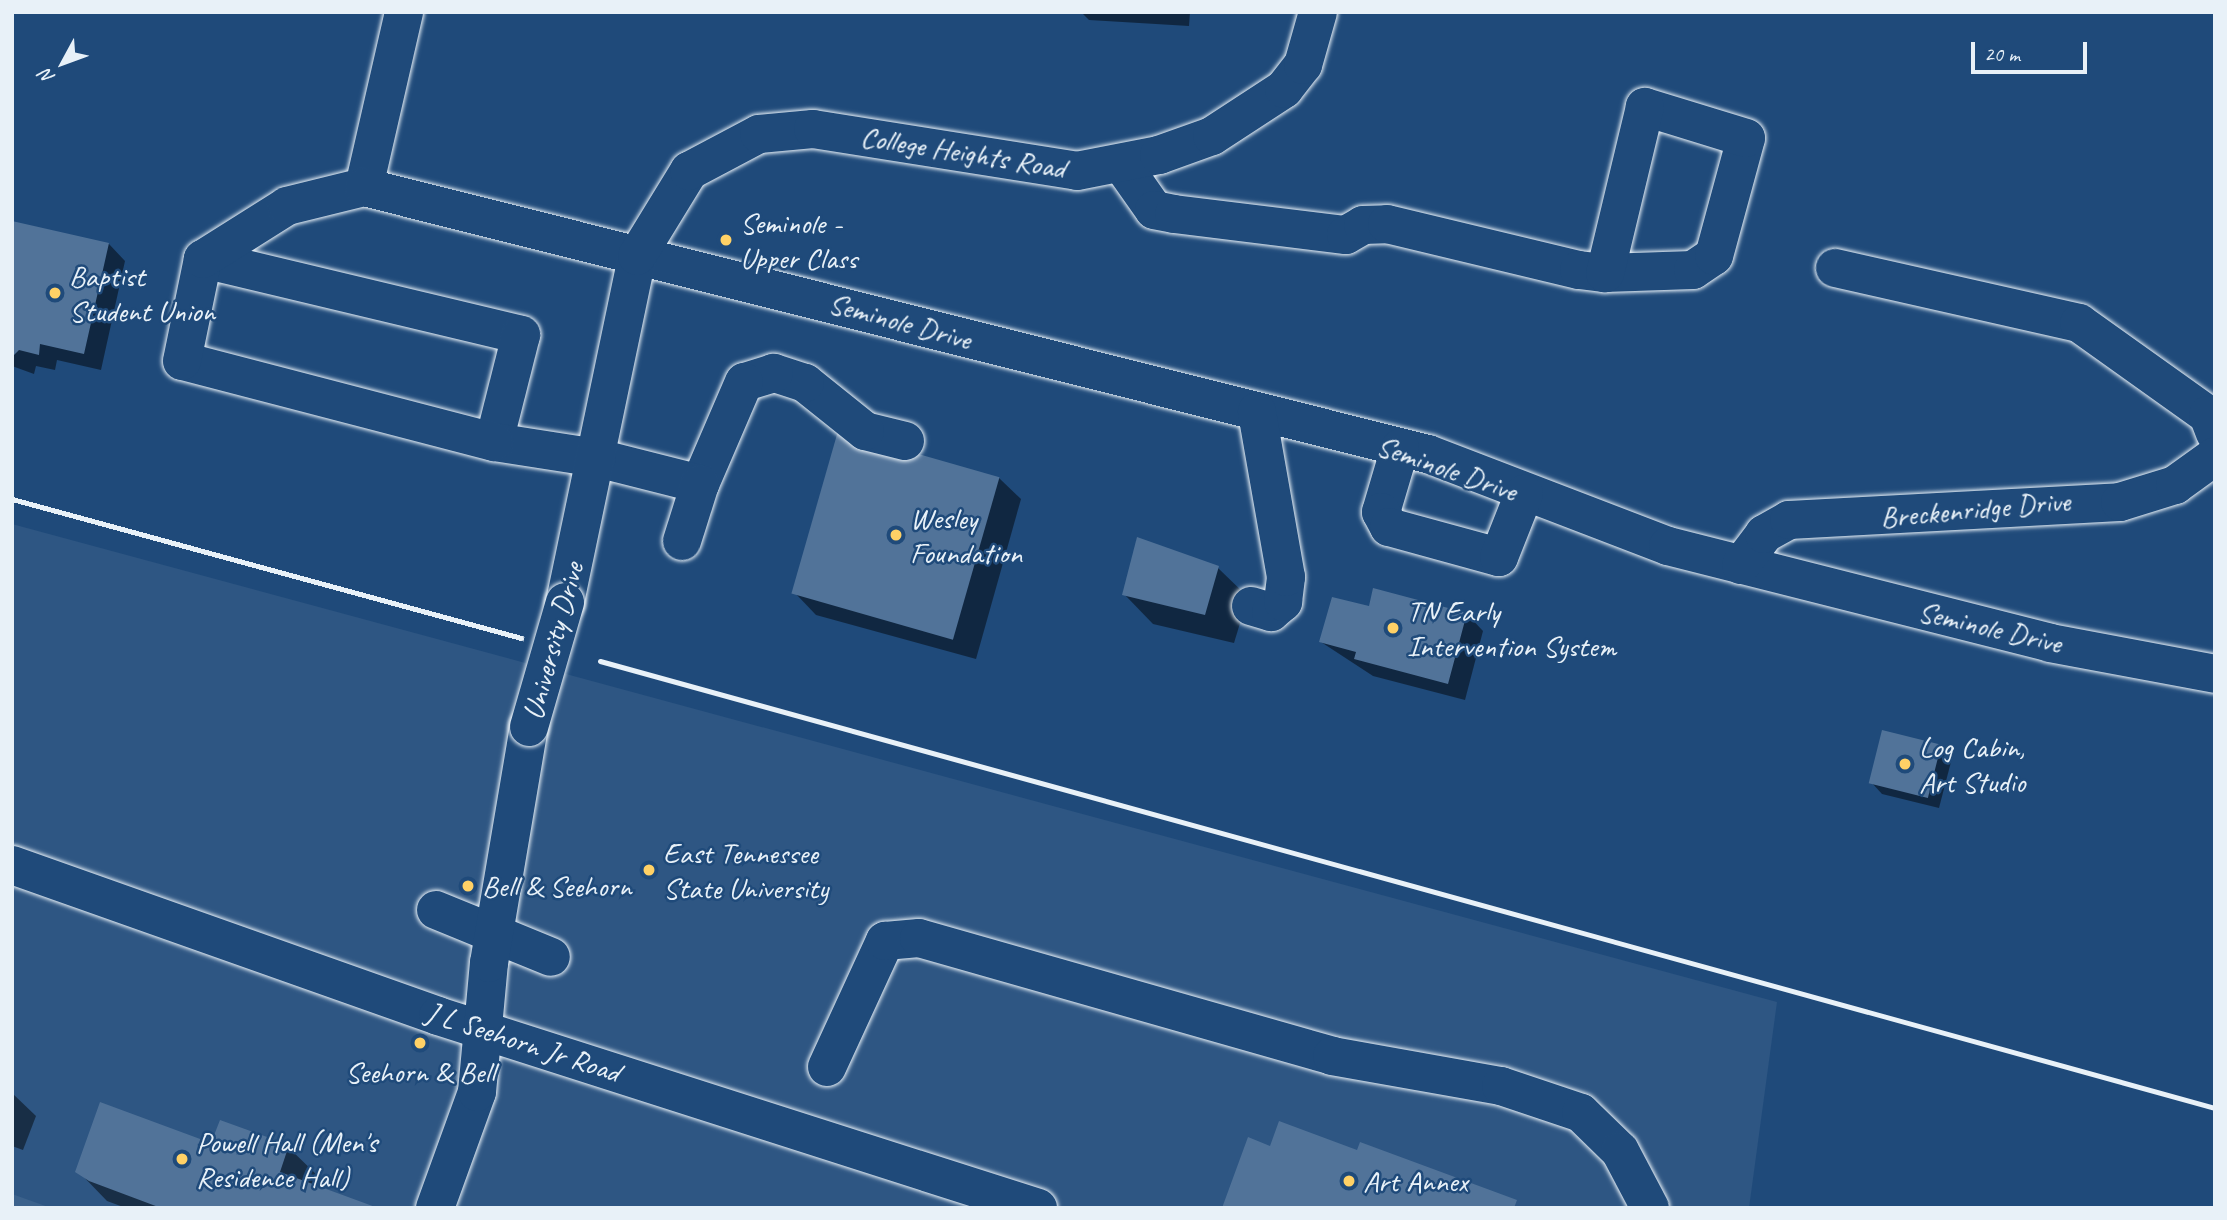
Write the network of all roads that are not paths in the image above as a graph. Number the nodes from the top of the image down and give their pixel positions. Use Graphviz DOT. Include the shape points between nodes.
graph roads {
  1 [pos="404,12"];
  2 [pos="1318,12"];
  3 [pos="1121,163"];
  4 [pos="364,187"];
  5 [pos="637,256"];
  6 [pos="203,259"];
  7 [pos="1835,268"];
  8 [pos="1605,273"];
  9 [pos="1257,412"];
  10 [pos="2215,433"];
  11 [pos="905,441"];
  12 [pos="494,442"];
  13 [pos="1400,448"];
  14 [pos="2215,456"];
  15 [pos="597,458"];
  16 [pos="700,484"];
  17 [pos="1524,494"];
  18 [pos="682,541"];
  19 [pos="1741,565"];
  20 [pos="1251,606"];
  21 [pos="2215,674"];
  22 [pos="12,865"];
  23 [pos="436,910"];
  24 [pos="497,934"];
  25 [pos="551,957"];
  26 [pos="487,1029"];
  27 [pos="827,1067"];
  28 [pos="435,1208"];
  29 [pos="1038,1208"];
  30 [pos="1650,1208"];
  1 -- 4 [label="street"];
  2 -- 3 [label="street, College Heights Road" via="1303,65 1253,113 1212,136"];
  3 -- 5 [label="street, College Heights Road" via="1077,171 813,130 758,134 689,170"];
  3 -- 8 [label="street" via="1154,210 1346,235 1363,225 1387,224"];
  4 -- 5 [label="street, Seminole Drive"];
  4 -- 6 [label="street" via="287,206"];
  5 -- 9 [label="street, Seminole Drive"];
  5 -- 15 [label="street, University Drive"];
  6 -- 12 [label="street" via="182,361"];
  6 -- 12 [label="street" via="521,335"];
  7 -- 10 [label="street" via="2079,323 2208,415"];
  8 -- 8 [label="street" via="1693,270 1714,256 1746,138 1645,107"];
  9 -- 13 [label="street, Seminole Drive"];
  9 -- 20 [label="street" via="1286,577 1283,602 1271,612"];
  11 -- 16 [label="street" via="865,431 805,383 774,373 744,382"];
  12 -- 15 [label="street"];
  13 -- 17 [label="street, Seminole Drive"];
  13 -- 17 [label="street" via="1381,512 1388,527 1499,557"];
  14 -- 19 [label="street, Breckenridge Drive" via="2175,485 2120,502 1788,520 1764,534"];
  15 -- 16 [label="street"];
  15 -- 24 [label="street, University Drive, bridge" via="565,602 529,727"];
  16 -- 18 [label="street"];
  17 -- 19 [label="street, Seminole Drive"];
  19 -- 21 [label="street, Seminole Drive" via="2050,643"];
  22 -- 26 [label="street, J L Seehorn Jr Road"];
  23 -- 24 [label="street"];
  24 -- 25 [label="street"];
  24 -- 26 [label="street, University Drive"];
  26 -- 28 [label="street, University Drive" via="477,1092"];
  26 -- 29 [label="street, J L Seehorn Jr Road"];
  27 -- 30 [label="street" via="885,941 919,938 1332,1056 1501,1086 1581,1113 1620,1152"];
}
